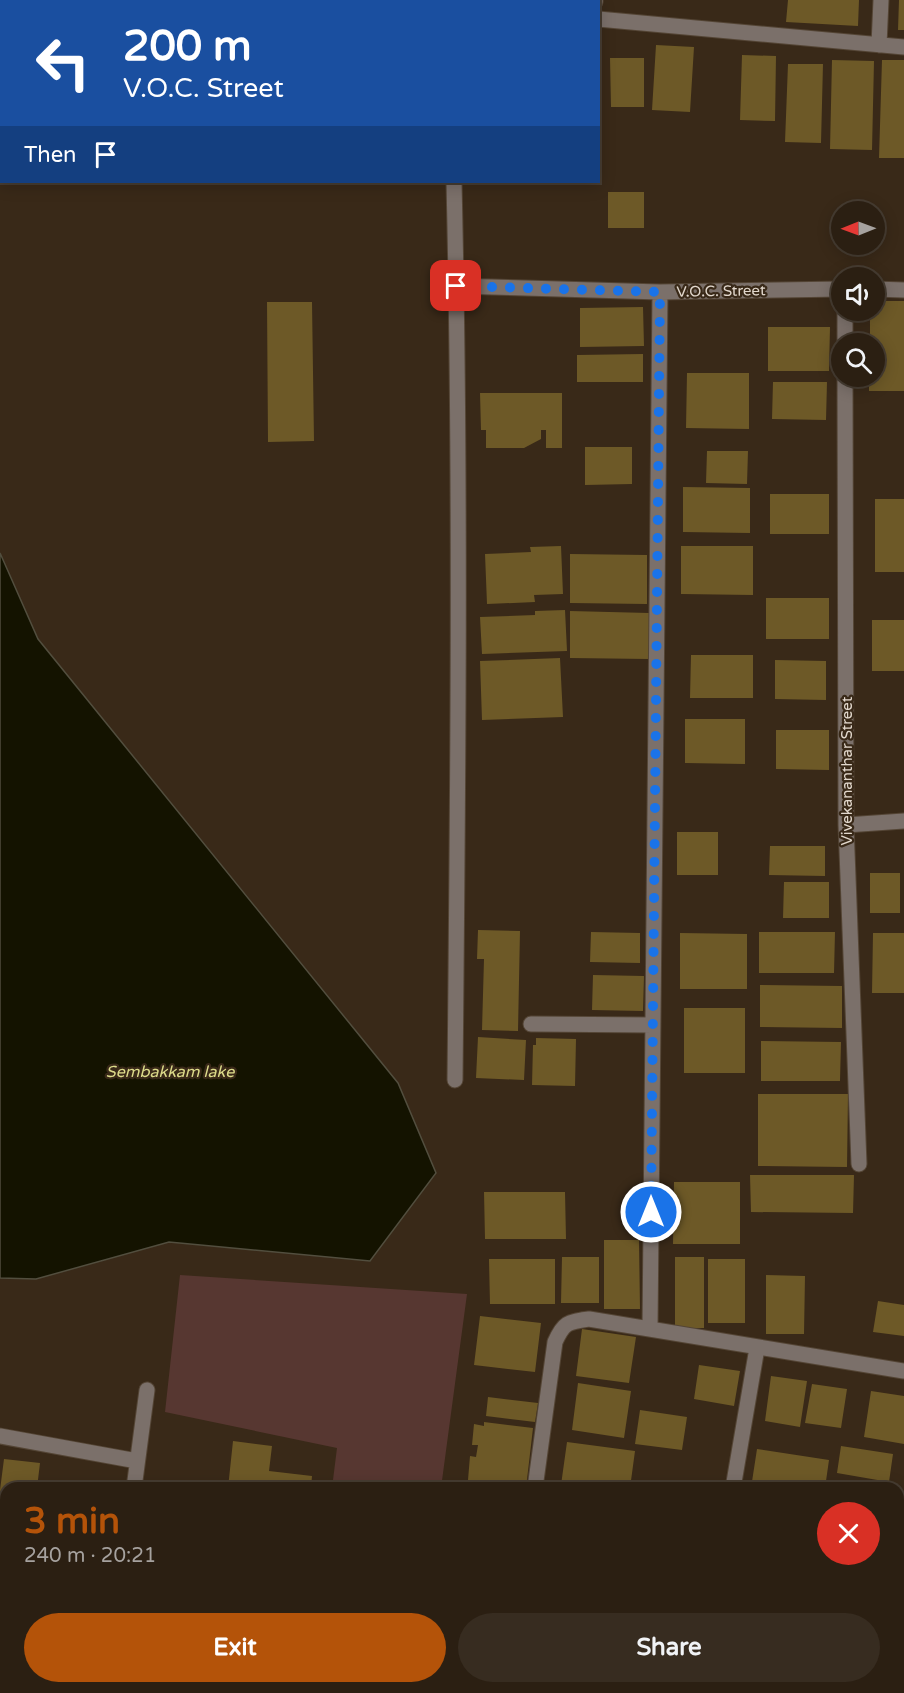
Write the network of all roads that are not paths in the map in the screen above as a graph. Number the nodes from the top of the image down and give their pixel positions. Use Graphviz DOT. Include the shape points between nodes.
graph roads {
  1 [pos="881,0"];
  2 [pos="600,19"];
  3 [pos="879,45"];
  4 [pos="904,47"];
  5 [pos="454,183"];
  6 [pos="456,286"];
  7 [pos="831,289"];
  8 [pos="885,289"];
  9 [pos="904,290"];
  10 [pos="660,292"];
  11 [pos="845,387"];
  12 [pos="904,821"];
  13 [pos="846,825"];
  14 [pos="531,1024"];
  15 [pos="653,1025"];
  16 [pos="455,1080"];
  17 [pos="859,1164"];
  18 [pos="650,1329"];
  19 [pos="757,1348"];
  20 [pos="904,1371"];
  21 [pos="147,1390"];
  22 [pos="0,1436"];
  23 [pos="137,1461"];
  24 [pos="135,1482"];
  25 [pos="536,1482"];
  26 [pos="734,1482"];
  1 -- 3 [label="street"];
  2 -- 3 [label="street"];
  3 -- 4 [label="street"];
  5 -- 6 [label="street"];
  6 -- 10 [label="street, V.O.C. Street"];
  6 -- 16 [label="street"];
  7 -- 10 [label="street, V.O.C. Street"];
  8 -- 9 [label="street"];
  10 -- 15 [label="street"];
  11 -- 13 [label="street, Vivekananthar Street"];
  12 -- 13 [label="street"];
  13 -- 17 [label="street, Vivekananthar Street"];
  14 -- 15 [label="street"];
  15 -- 18 [label="street"];
  18 -- 19 [label="street"];
  18 -- 25 [label="street" via="589,1319 574,1321 561,1329 555,1342"];
  19 -- 20 [label="street"];
  19 -- 26 [label="street"];
  21 -- 23 [label="street"];
  22 -- 23 [label="street"];
  23 -- 24 [label="street"];
}
